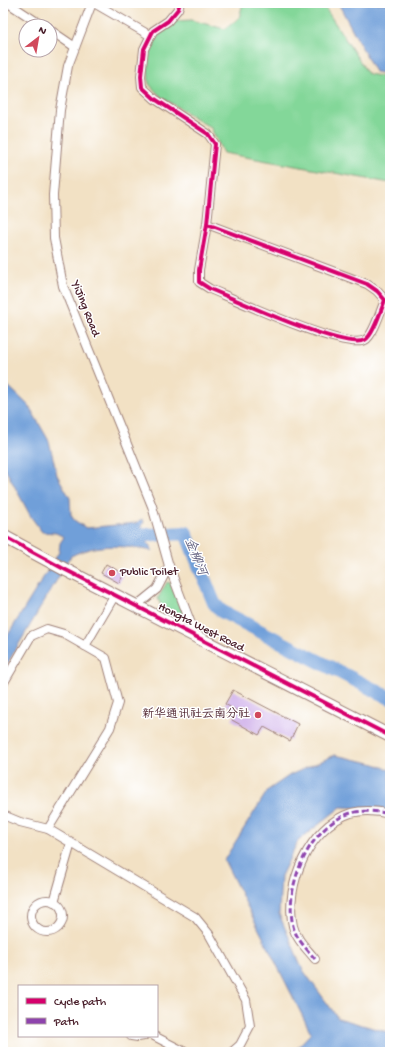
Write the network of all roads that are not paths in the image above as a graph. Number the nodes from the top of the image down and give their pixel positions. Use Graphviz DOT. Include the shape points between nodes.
graph roads {
  1 [pos="8,3"];
  2 [pos="93,3"];
  3 [pos="180,3"];
  4 [pos="31,18"];
  5 [pos="58,35"];
  6 [pos="150,36"];
  7 [pos="75,46"];
  8 [pos="207,224"];
  9 [pos="388,300"];
  10 [pos="3,536"];
  11 [pos="169,566"];
  12 [pos="115,595"];
  13 [pos="136,606"];
  14 [pos="196,637"];
  15 [pos="84,646"];
  16 [pos="3,684"];
  17 [pos="390,736"];
  18 [pos="390,814"];
  19 [pos="3,815"];
  20 [pos="48,829"];
  21 [pos="71,843"];
  22 [pos="54,902"];
  23 [pos="316,959"];
  24 [pos="156,1037"];
  25 [pos="185,1052"];
  26 [pos="232,1052"];
  1 -- 4 [label="street"];
  2 -- 6 [label="street"];
  2 -- 7 [label="street, YiJing Road"];
  3 -- 6 [label="street" via="178,10"];
  5 -- 7 [label="street"];
  6 -- 8 [label="street" via="144,49 142,87 155,99 208,134 215,144"];
  7 -- 11 [label="street, YiJing Road" via="68,66 60,110 53,195 54,238 63,286 152,506"];
  8 -- 9 [label="street" via="366,284"];
  8 -- 9 [label="street" via="198,270 199,282 210,289 312,331 355,343 364,341 369,336"];
  10 -- 12 [label="street, Hongta West Road"];
  11 -- 13 [label="street" via="157,589"];
  11 -- 14 [label="street, YiJing Road"];
  12 -- 13 [label="street, Hongta West Road"];
  12 -- 15 [label="street"];
  13 -- 14 [label="street, Hongta West Road"];
  14 -- 17 [label="street, Hongta West Road"];
  15 -- 16 [label="street" via="64,634 47,629 31,636"];
  15 -- 20 [label="street" via="106,658 118,703 110,728"];
  18 -- 23 [label="street" via="378,811 344,816 322,831 306,853 295,880 291,912 299,939"];
  19 -- 20 [label="street"];
  20 -- 21 [label="street"];
  21 -- 22 [label="street"];
  21 -- 26 [label="street" via="195,918 209,934 246,1000 250,1026 240,1045"];
  22 -- 22 [label="street" via="43,901 34,907 31,918 41,931 51,932 62,923 63,913"];
  24 -- 25 [label="street"];
}
